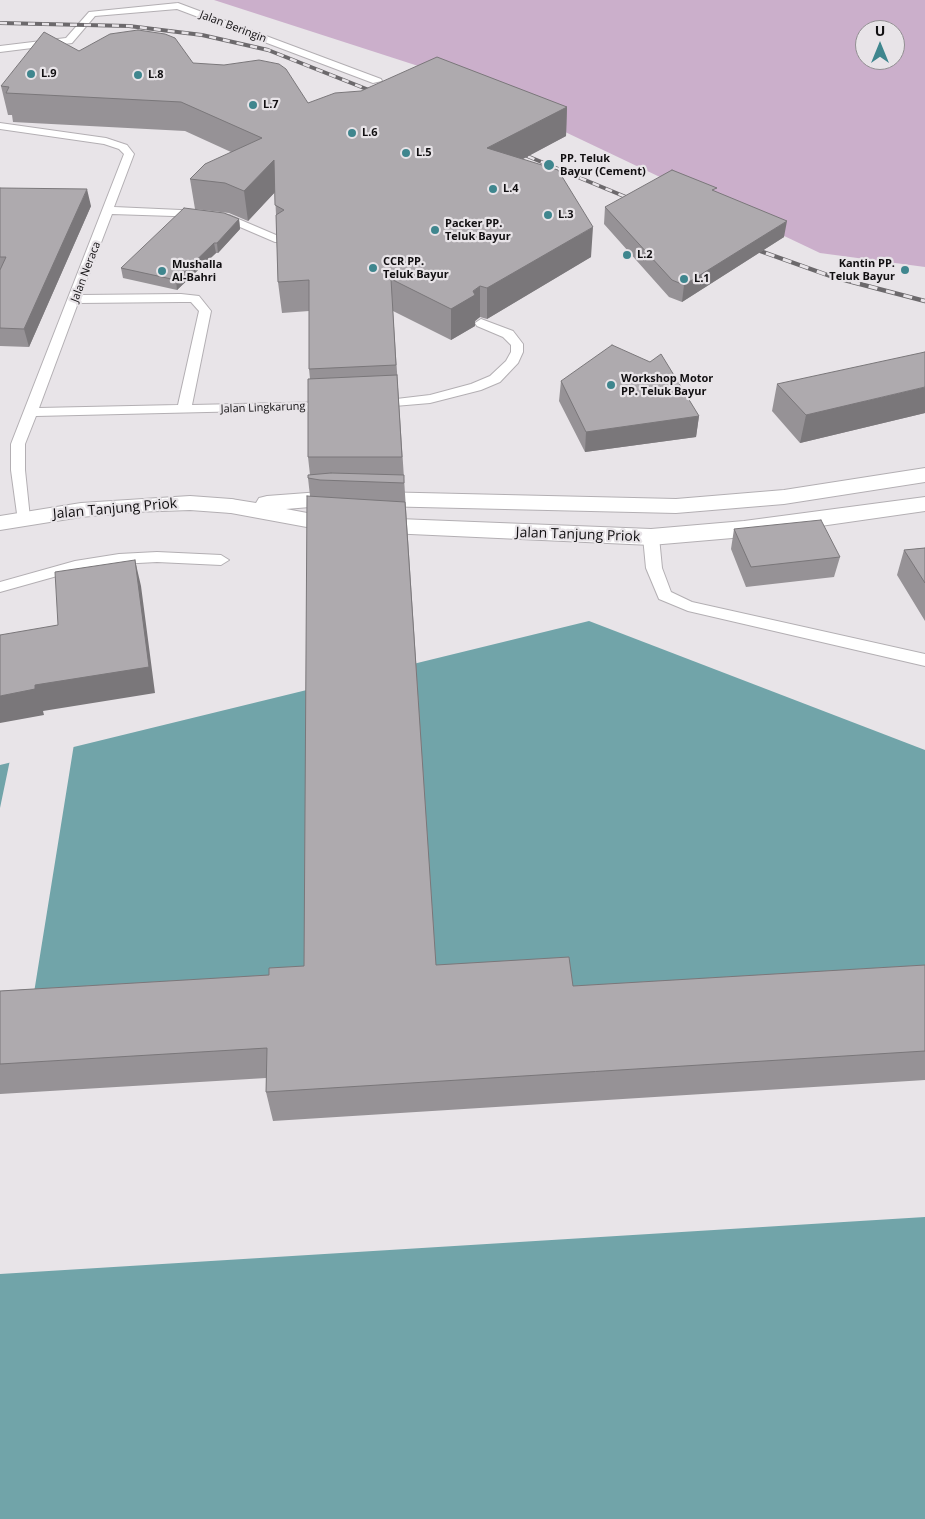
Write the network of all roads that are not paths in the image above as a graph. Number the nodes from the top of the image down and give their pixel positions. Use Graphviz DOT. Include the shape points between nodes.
graph roads {
  1 [pos="4,49"];
  2 [pos="0,63"];
  3 [pos="377,81"];
  4 [pos="0,126"];
  5 [pos="109,210"];
  6 [pos="279,240"];
  7 [pos="75,299"];
  8 [pos="481,323"];
  9 [pos="366,405"];
  10 [pos="347,406"];
  11 [pos="184,410"];
  12 [pos="31,412"];
  13 [pos="925,475"];
  14 [pos="925,504"];
  15 [pos="231,506"];
  16 [pos="24,518"];
  17 [pos="0,523"];
  18 [pos="651,537"];
  19 [pos="221,560"];
  20 [pos="0,587"];
  21 [pos="925,660"];
  1 -- 2 [label="lane"];
  1 -- 3 [label="lane, Jalan Beringin" via="69,41 92,14 178,6"];
  4 -- 5 [label="lane, Jalan Neraca" via="106,141 123,147 129,154"];
  5 -- 6 [label="lane" via="228,218"];
  5 -- 7 [label="lane, Jalan Neraca"];
  7 -- 11 [label="lane" via="181,298 195,299 202,306 205,311"];
  7 -- 12 [label="lane, Jalan Neraca"];
  8 -- 9 [label="lane" via="508,334 517,344 511,363 495,379 430,399"];
  10 -- 11 [label="lane, Jalan Lingkarung"];
  11 -- 12 [label="lane, Jalan Lingkarung"];
  12 -- 16 [label="lane, Jalan Neraca" via="18,444"];
  13 -- 15 [label="main road, Jalan Tanjung Priok" via="784,497 676,506 334,498"];
  14 -- 18 [label="main road, Jalan Tanjung Priok" via="744,529"];
  15 -- 16 [label="main road, Jalan Tanjung Priok" via="190,503 133,505"];
  15 -- 18 [label="main road, Jalan Tanjung Priok" via="323,523"];
  16 -- 17 [label="main road, Jalan Tanjung Priok"];
  18 -- 21 [label="lane" via="654,568 665,595 688,606"];
  19 -- 20 [label="lane" via="119,559 75,566"];
}
